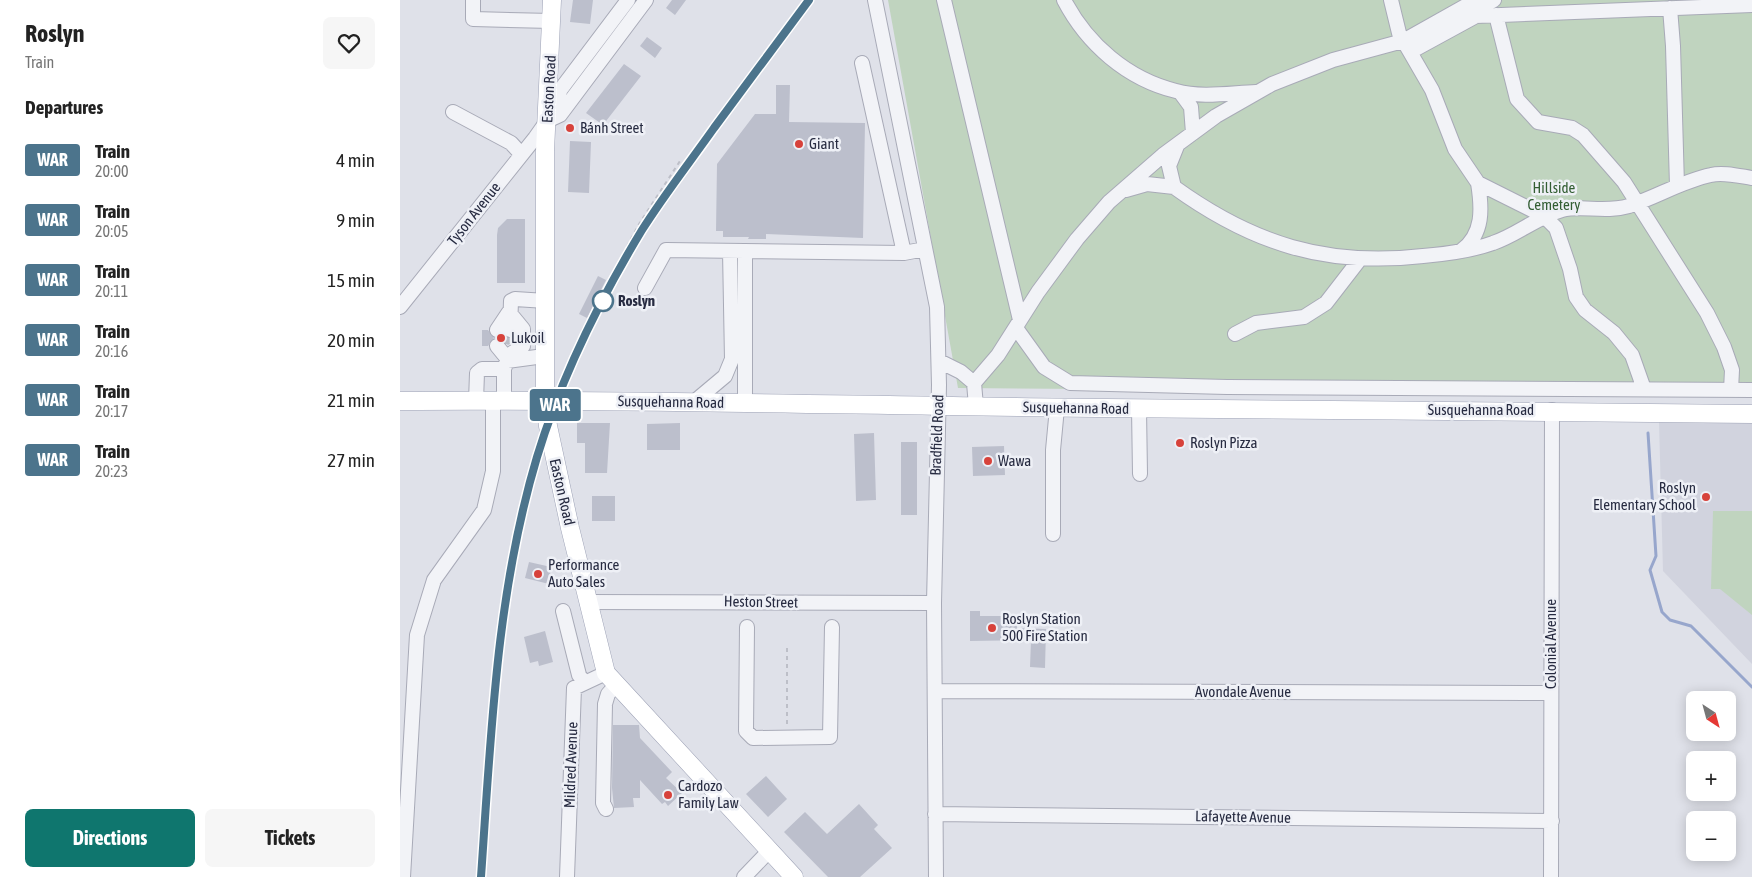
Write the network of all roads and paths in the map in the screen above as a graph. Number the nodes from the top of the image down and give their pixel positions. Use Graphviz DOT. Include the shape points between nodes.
graph roads {
  1 [pos="473,0"];
  2 [pos="552,0"];
  3 [pos="628,0"];
  4 [pos="646,0"];
  5 [pos="875,0"];
  6 [pos="944,0"];
  7 [pos="1064,0"];
  8 [pos="1391,0"];
  9 [pos="1624,0"];
  10 [pos="1479,5"];
  11 [pos="1752,5"];
  12 [pos="1670,8"];
  13 [pos="1604,11"];
  14 [pos="1496,15"];
  15 [pos="552,21"];
  16 [pos="1406,46"];
  17 [pos="862,63"];
  18 [pos="1180,92"];
  19 [pos="1258,92"];
  20 [pos="453,112"];
  21 [pos="547,121"];
  22 [pos="1193,133"];
  23 [pos="1179,143"];
  24 [pos="521,154"];
  25 [pos="682,163"];
  26 [pos="1752,178"];
  27 [pos="1478,184"];
  28 [pos="1677,186"];
  29 [pos="1174,187"];
  30 [pos="1120,193"];
  31 [pos="1637,202"];
  32 [pos="1544,216"];
  33 [pos="925,249"];
  34 [pos="730,250"];
  35 [pos="745,251"];
  36 [pos="1460,251"];
  37 [pos="904,253"];
  38 [pos="1360,259"];
  39 [pos="645,288"];
  40 [pos="546,301"];
  41 [pos="400,307"];
  42 [pos="509,312"];
  43 [pos="1018,324"];
  44 [pos="503,330"];
  45 [pos="582,330"];
  46 [pos="1235,334"];
  47 [pos="505,356"];
  48 [pos="544,356"];
  49 [pos="939,361"];
  50 [pos="974,383"];
  51 [pos="1644,389"];
  52 [pos="1731,390"];
  53 [pos="1752,390"];
  54 [pos="491,400"];
  55 [pos="400,401"];
  56 [pos="545,401"];
  57 [pos="694,402"];
  58 [pos="745,403"];
  59 [pos="937,406"];
  60 [pos="976,406"];
  61 [pos="1057,408"];
  62 [pos="1139,409"];
  63 [pos="1552,410"];
  64 [pos="1752,414"];
  65 [pos="1140,474"];
  66 [pos="1053,534"];
  67 [pos="587,602"];
  68 [pos="934,602"];
  69 [pos="563,611"];
  70 [pos="746,627"];
  71 [pos="832,627"];
  72 [pos="787,646"];
  73 [pos="612,678"];
  74 [pos="584,682"];
  75 [pos="935,691"];
  76 [pos="1550,693"];
  77 [pos="787,724"];
  78 [pos="606,809"];
  79 [pos="935,814"];
  80 [pos="1552,821"];
  81 [pos="403,828"];
  82 [pos="769,851"];
  83 [pos="403,877"];
  84 [pos="567,877"];
  85 [pos="744,877"];
  86 [pos="794,877"];
  87 [pos="936,877"];
  88 [pos="1551,877"];
  1 -- 15 [label="street" via="473,19"];
  2 -- 15 [label="main road, Easton Road"];
  3 -- 21 [label="street, Tyson Avenue" via="561,89"];
  4 -- 21 [label="street, Tyson Avenue" via="560,115"];
  5 -- 33 [label="street, Bradfield Road"];
  6 -- 43 [label="street"];
  7 -- 18 [label="street" via="1071,15 1095,45 1128,72"];
  8 -- 16 [label="street" via="1398,33"];
  9 -- 13 [label="street"];
  10 -- 14 [label="street"];
  10 -- 16 [label="street" via="1469,4"];
  11 -- 12 [label="street"];
  12 -- 13 [label="street"];
  12 -- 28 [label="street"];
  13 -- 14 [label="street"];
  14 -- 31 [label="street" via="1517,99 1538,122 1572,128 1582,135 1601,154"];
  15 -- 21 [label="main road, Easton Road"];
  16 -- 19 [label="street" via="1333,60"];
  16 -- 27 [label="street" via="1432,90 1455,149"];
  17 -- 37 [label="street"];
  18 -- 19 [label="street"];
  18 -- 22 [label="street" via="1191,107"];
  19 -- 22 [label="street"];
  20 -- 24 [label="street" via="511,142"];
  21 -- 24 [label="street, Tyson Avenue"];
  21 -- 40 [label="main road, Easton Road"];
  22 -- 23 [label="street"];
  23 -- 29 [label="street" via="1169,166"];
  23 -- 30 [label="street"];
  24 -- 41 [label="street, Tyson Avenue"];
  25 -- 45 [label="path" via="680,161 639,224"];
  26 -- 28 [label="street" via="1712,174"];
  27 -- 32 [label="street"];
  27 -- 36 [label="street" via="1482,211 1480,222 1475,235"];
  28 -- 31 [label="street"];
  29 -- 30 [label="street" via="1147,184"];
  29 -- 38 [label="street" via="1199,205 1246,230 1286,246 1331,257"];
  30 -- 43 [label="street" via="1077,239"];
  31 -- 32 [label="street" via="1610,210 1564,210"];
  31 -- 52 [label="street" via="1707,313 1724,347 1732,370"];
  32 -- 36 [label="street" via="1494,243"];
  32 -- 51 [label="street" via="1556,228 1576,297 1585,310 1614,333 1632,355"];
  33 -- 37 [label="street"];
  33 -- 49 [label="street, Bradfield Road" via="937,307"];
  34 -- 35 [label="street"];
  34 -- 39 [label="street" via="666,250"];
  34 -- 57 [label="street" via="732,360 725,376"];
  35 -- 37 [label="street"];
  35 -- 58 [label="street"];
  36 -- 38 [label="street" via="1385,261"];
  38 -- 46 [label="street" via="1326,303 1304,317 1256,323"];
  40 -- 42 [label="street" via="515,299 511,301"];
  40 -- 48 [label="main road, Easton Road"];
  42 -- 44 [label="street"];
  42 -- 47 [label="street" via="523,329 523,346"];
  43 -- 50 [label="street"];
  43 -- 51 [label="street" via="1044,367 1070,383"];
  47 -- 48 [label="street"];
  47 -- 54 [label="street"];
  47 -- 54 [label="street" via="477,372"];
  48 -- 56 [label="main road, Easton Road"];
  49 -- 50 [label="street"];
  49 -- 59 [label="street, Bradfield Road"];
  50 -- 60 [label="street"];
  51 -- 52 [label="street"];
  52 -- 53 [label="street"];
  54 -- 55 [label="main road, Susquehanna Road"];
  54 -- 56 [label="main road, Susquehanna Road"];
  54 -- 81 [label="street" via="493,472 484,510 434,580 417,635"];
  56 -- 57 [label="main road, Susquehanna Road"];
  56 -- 67 [label="main road, Easton Road" via="552,448"];
  57 -- 58 [label="main road, Susquehanna Road"];
  58 -- 59 [label="main road, Susquehanna Road"];
  59 -- 60 [label="main road, Susquehanna Road"];
  59 -- 68 [label="street, Bradfield Road"];
  60 -- 61 [label="main road, Susquehanna Road"];
  61 -- 62 [label="main road, Susquehanna Road"];
  61 -- 66 [label="street" via="1053,450"];
  62 -- 63 [label="main road, Susquehanna Road"];
  62 -- 65 [label="street"];
  63 -- 64 [label="main road, Susquehanna Road"];
  63 -- 76 [label="street, Colonial Avenue"];
  67 -- 68 [label="street, Heston Street"];
  67 -- 73 [label="main road, Easton Road"];
  68 -- 75 [label="street, Bradfield Road"];
  69 -- 74 [label="street" via="579,675"];
  70 -- 71 [label="street" via="746,730 753,738 830,737"];
  72 -- 77 [label="path"];
  73 -- 74 [label="street"];
  73 -- 78 [label="street" via="605,704 603,802"];
  73 -- 82 [label="main road, Easton Road"];
  74 -- 84 [label="street, Mildred Avenue" via="574,688 572,708"];
  75 -- 76 [label="street, Avondale Avenue"];
  75 -- 79 [label="street, Bradfield Road"];
  76 -- 80 [label="street, Colonial Avenue"];
  79 -- 80 [label="street, Lafayette Avenue"];
  79 -- 87 [label="street, Bradfield Road"];
  80 -- 88 [label="street, Colonial Avenue"];
  81 -- 83 [label="street"];
  82 -- 85 [label="street"];
  82 -- 86 [label="main road, Easton Road"];
}
